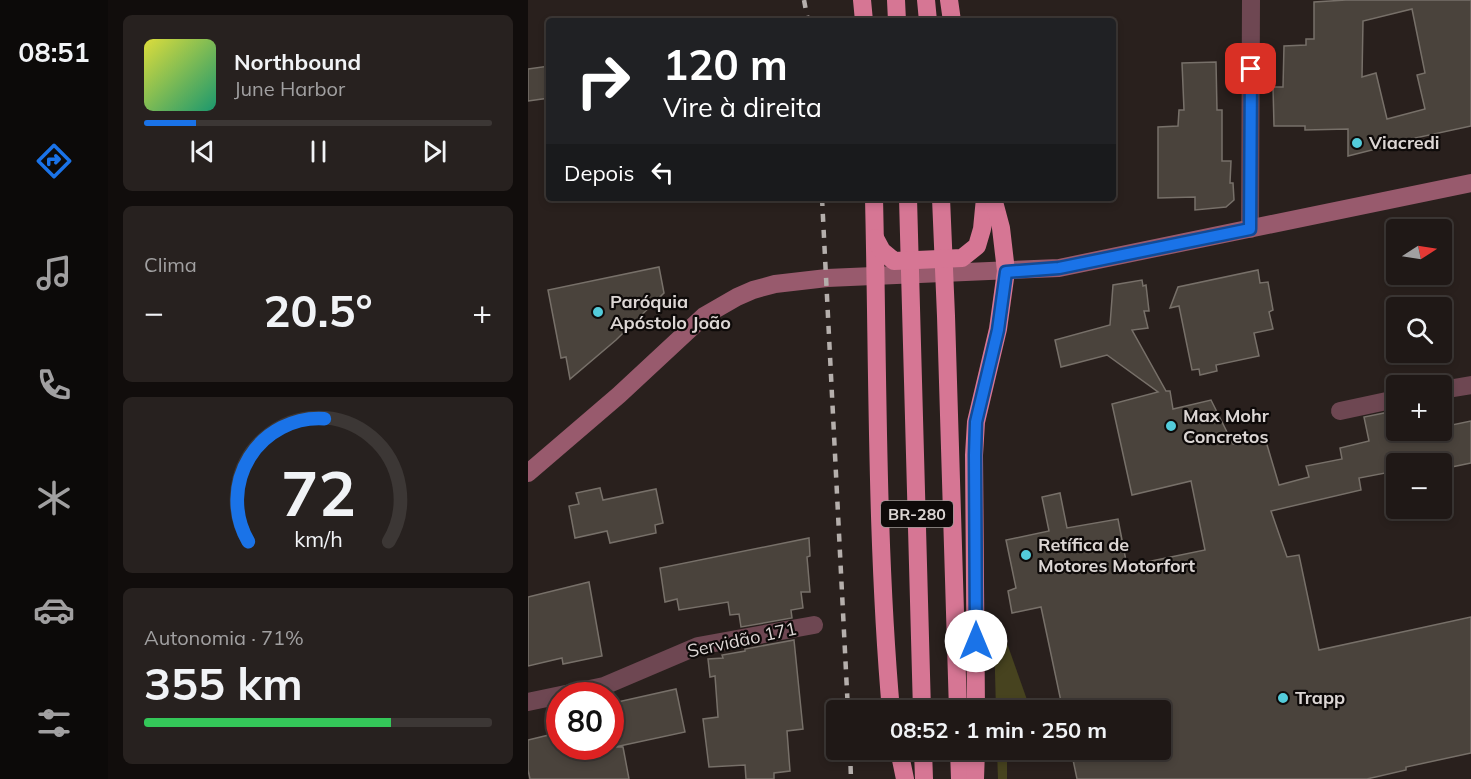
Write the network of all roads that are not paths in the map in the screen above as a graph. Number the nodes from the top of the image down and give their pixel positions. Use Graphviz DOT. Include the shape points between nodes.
graph roads {
  1 [pos="862,0"];
  2 [pos="896,0"];
  3 [pos="926,0"];
  4 [pos="949,0"];
  5 [pos="1251,0"];
  6 [pos="864,18"];
  7 [pos="897,18"];
  8 [pos="928,18"];
  9 [pos="952,18"];
  10 [pos="1471,183"];
  11 [pos="874,201"];
  12 [pos="908,201"];
  13 [pos="941,201"];
  14 [pos="985,201"];
  15 [pos="994,201"];
  16 [pos="1250,229"];
  17 [pos="875,238"];
  18 [pos="1006,272"];
  19 [pos="875,275"];
  20 [pos="1471,384"];
  21 [pos="1452,388"];
  22 [pos="1386,401"];
  23 [pos="1340,411"];
  24 [pos="528,473"];
  25 [pos="814,625"];
  26 [pos="890,700"];
  27 [pos="922,700"];
  28 [pos="958,700"];
  29 [pos="976,700"];
  30 [pos="528,702"];
  31 [pos="900,760"];
  32 [pos="923,760"];
  33 [pos="959,760"];
  34 [pos="976,760"];
  35 [pos="905,779"];
  36 [pos="924,779"];
  37 [pos="960,779"];
  38 [pos="975,779"];
  1 -- 6 [label="highway"];
  2 -- 7 [label="highway"];
  3 -- 8 [label="highway"];
  4 -- 9 [label="highway"];
  5 -- 16 [label="street"];
  10 -- 16 [label="main road"];
  11 -- 17 [label="highway"];
  12 -- 27 [label="highway, BR-280"];
  13 -- 28 [label="highway, BR-280"];
  14 -- 17 [label="highway" via="977,246 962,258 894,261"];
  15 -- 18 [label="highway"];
  16 -- 18 [label="main road" via="1059,268"];
  17 -- 19 [label="highway"];
  18 -- 19 [label="main road"];
  18 -- 29 [label="highway" via="998,330 976,422"];
  19 -- 24 [label="main road" via="775,284 721,306 704,316"];
  19 -- 26 [label="highway" via="884,627"];
  20 -- 21 [label="street"];
  22 -- 23 [label="street"];
  25 -- 30 [label="street, Servidão 171" via="698,646 604,686"];
  31 -- 35 [label="highway"];
  32 -- 36 [label="highway"];
  33 -- 37 [label="highway"];
  34 -- 38 [label="highway"];
}
